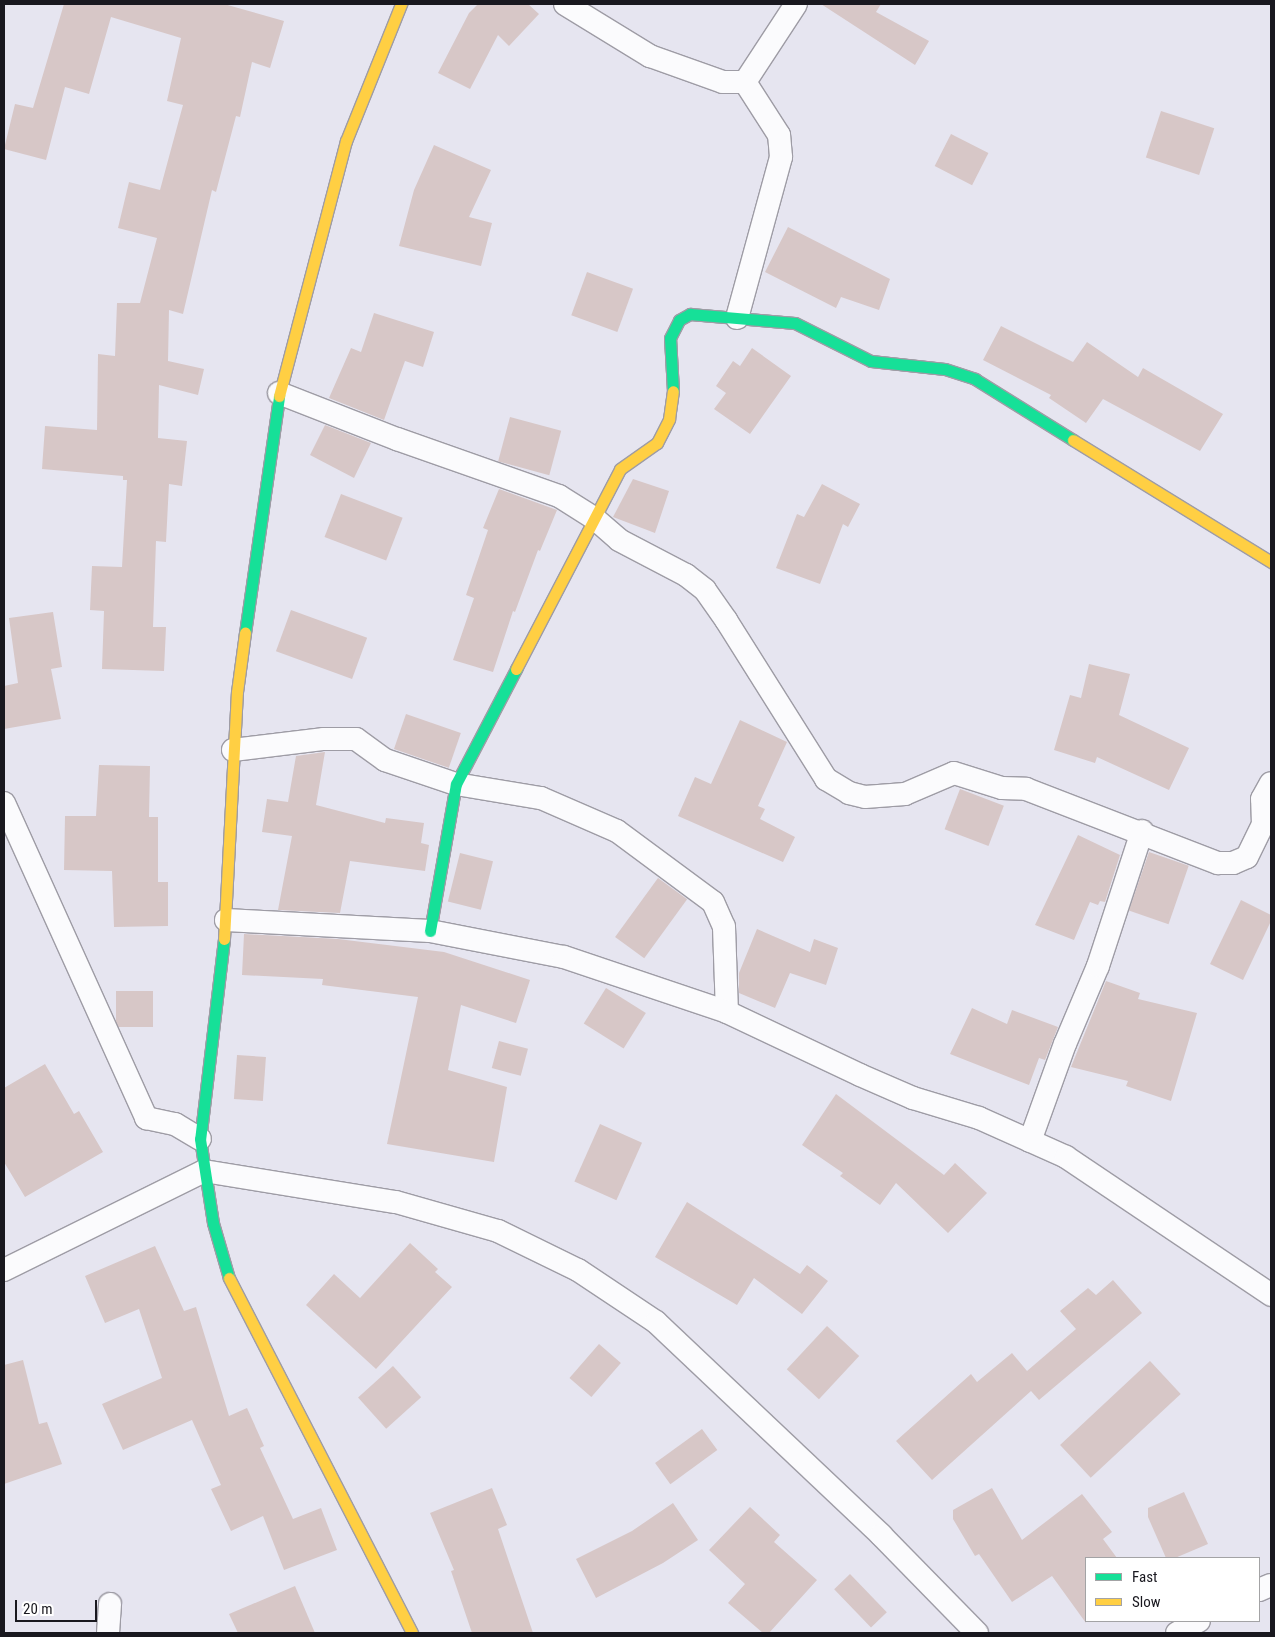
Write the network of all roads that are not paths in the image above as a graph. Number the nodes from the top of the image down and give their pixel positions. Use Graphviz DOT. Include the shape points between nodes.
graph roads {
  1 [pos="401,4"];
  2 [pos="565,4"];
  3 [pos="796,4"];
  4 [pos="745,82"];
  5 [pos="736,318"];
  6 [pos="278,393"];
  7 [pos="594,518"];
  8 [pos="1271,562"];
  9 [pos="233,750"];
  10 [pos="1271,783"];
  11 [pos="456,784"];
  12 [pos="4,803"];
  13 [pos="1142,831"];
  14 [pos="226,920"];
  15 [pos="430,931"];
  16 [pos="726,1012"];
  17 [pos="200,1138"];
  18 [pos="1030,1141"];
  19 [pos="204,1171"];
  20 [pos="4,1270"];
  21 [pos="1271,1295"];
  22 [pos="110,1604"];
  23 [pos="1197,1622"];
  24 [pos="108,1633"];
  25 [pos="412,1633"];
  26 [pos="977,1633"];
  27 [pos="1178,1633"];
  1 -- 6 [label="street" via="346,141"];
  2 -- 4 [label="street" via="650,56 723,82"];
  3 -- 4 [label="street"];
  4 -- 5 [label="street" via="779,135 781,157"];
  5 -- 7 [label="street" via="690,314 680,320 670,338 673,388 669,419 657,443 620,469"];
  5 -- 8 [label="street" via="795,324 871,361 945,369 975,379"];
  6 -- 7 [label="street" via="559,496"];
  6 -- 9 [label="street" via="256,541"];
  7 -- 11 [label="street"];
  7 -- 13 [label="street" via="619,540 686,575 705,590 826,778 849,793 865,797 906,794 954,773 1002,788 1026,789"];
  9 -- 11 [label="street" via="324,738 356,739 385,760"];
  9 -- 14 [label="street"];
  10 -- 13 [label="street" via="1262,798 1263,824 1247,857 1234,863 1218,863"];
  11 -- 15 [label="street"];
  11 -- 16 [label="street" via="541,798 617,831 692,884 713,902 724,927"];
  12 -- 17 [label="street" via="146,1118 175,1124"];
  13 -- 18 [label="street" via="1098,966 1064,1044"];
  14 -- 15 [label="street"];
  14 -- 17 [label="street"];
  15 -- 16 [label="street" via="564,957"];
  16 -- 18 [label="street" via="913,1098 979,1118"];
  17 -- 19 [label="street"];
  18 -- 21 [label="street" via="1066,1157"];
  19 -- 20 [label="street"];
  19 -- 25 [label="street" via="213,1223 229,1277"];
  19 -- 26 [label="street" via="396,1202 498,1231 578,1270 656,1322 881,1535"];
  22 -- 24 [label="street"];
  23 -- 27 [label="street"];
}
